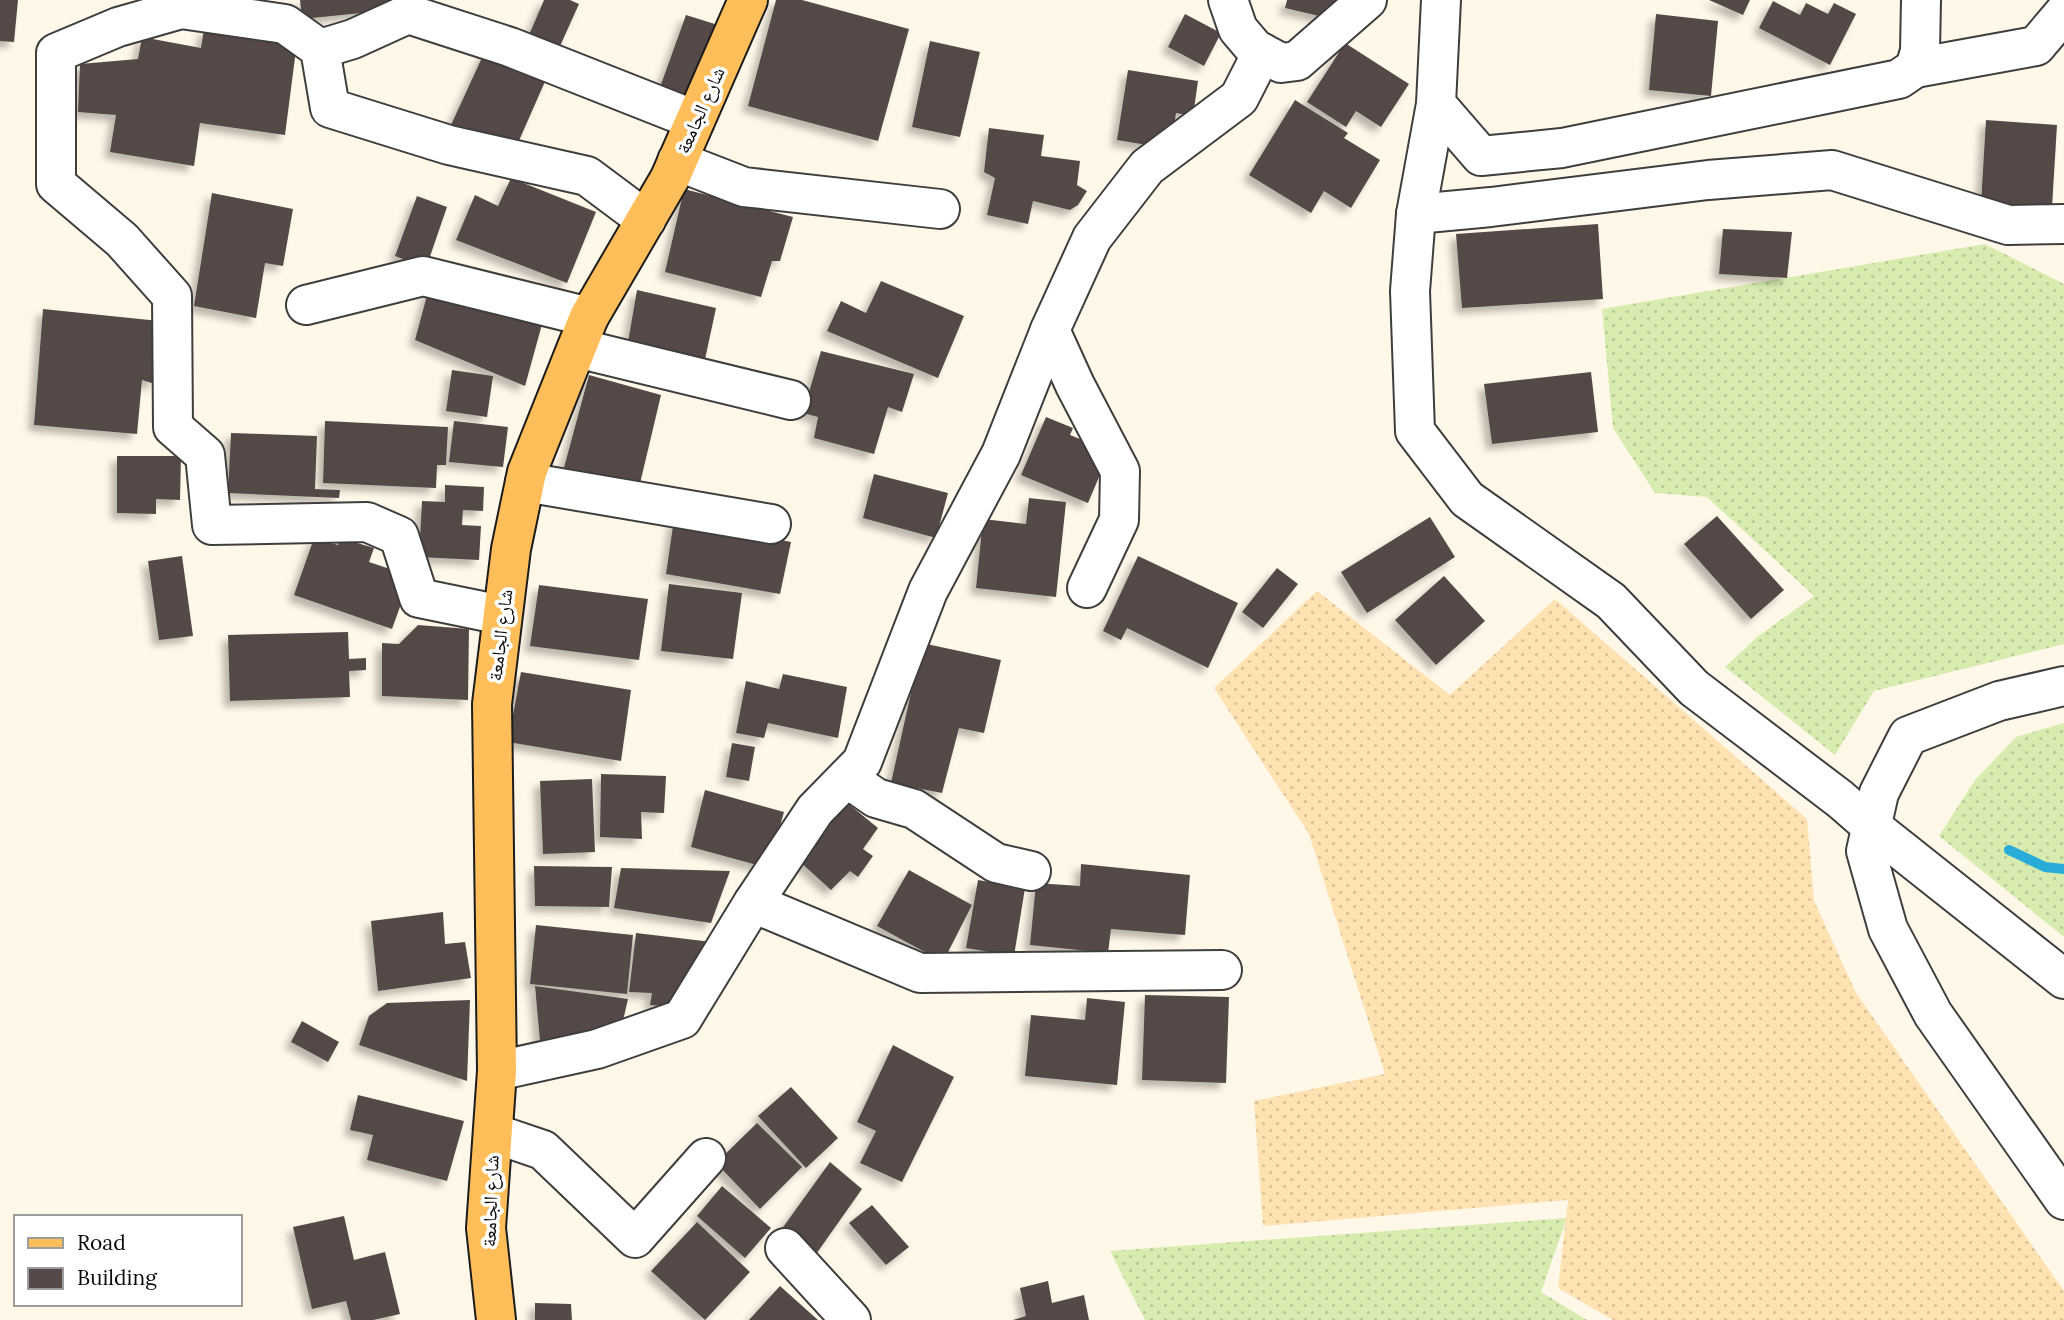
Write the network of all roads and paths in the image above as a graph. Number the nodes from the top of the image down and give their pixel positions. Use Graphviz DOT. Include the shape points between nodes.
graph roads {
  1 [pos="748,0"];
  2 [pos="1228,0"];
  3 [pos="1367,0"];
  4 [pos="1441,0"];
  5 [pos="1921,0"];
  6 [pos="2064,13"];
  7 [pos="320,49"];
  8 [pos="1262,53"];
  9 [pos="1915,68"];
  10 [pos="1436,104"];
  11 [pos="695,120"];
  12 [pos="677,162"];
  13 [pos="940,209"];
  14 [pos="1416,214"];
  15 [pos="646,220"];
  16 [pos="2064,224"];
  17 [pos="306,305"];
  18 [pos="1050,330"];
  19 [pos="583,332"];
  20 [pos="791,400"];
  21 [pos="525,482"];
  22 [pos="771,524"];
  23 [pos="1087,588"];
  24 [pos="502,615"];
  25 [pos="2064,686"];
  26 [pos="847,778"];
  27 [pos="1871,826"];
  28 [pos="1031,871"];
  29 [pos="753,903"];
  30 [pos="1222,970"];
  31 [pos="2064,979"];
  32 [pos="497,1071"];
  33 [pos="493,1133"];
  34 [pos="706,1158"];
  35 [pos="2064,1200"];
  36 [pos="785,1248"];
  37 [pos="496,1320"];
  38 [pos="851,1320"];
  1 -- 11 [label="main road, شارع الجامعة"];
  2 -- 8 [label="street" via="1238,29"];
  3 -- 8 [label="street" via="1297,61 1281,63"];
  4 -- 10 [label="street"];
  5 -- 9 [label="street"];
  6 -- 9 [label="street" via="2036,46"];
  7 -- 11 [label="street" via="408,14 510,47"];
  7 -- 15 [label="street" via="330,108 449,145 587,176"];
  7 -- 24 [label="street" via="285,24 181,9 56,52 56,184 122,240 172,296 173,427 205,455 212,524 367,522 399,536 419,598"];
  8 -- 18 [label="street" via="1239,98 1147,167 1092,238"];
  9 -- 10 [label="street" via="1899,79 1562,148 1481,156"];
  10 -- 14 [label="street"];
  11 -- 12 [label="main road, شارع الجامعة"];
  12 -- 13 [label="street" via="744,187"];
  12 -- 15 [label="main road, شارع الجامعة"];
  14 -- 16 [label="street" via="1832,170 2008,225"];
  14 -- 27 [label="street" via="1410,290 1415,430 1467,499 1611,601 1695,688"];
  15 -- 19 [label="main road, شارع الجامعة"];
  17 -- 19 [label="street" via="423,276"];
  18 -- 23 [label="street" via="1120,471 1119,520"];
  18 -- 26 [label="street" via="1001,454 928,591 862,762"];
  19 -- 20 [label="street"];
  19 -- 21 [label="main road, شارع الجامعة"];
  21 -- 22 [label="street"];
  21 -- 24 [label="main road, شارع الجامعة"];
  24 -- 32 [label="main road, شارع الجامعة" via="492,704"];
  25 -- 27 [label="street" via="1999,701 1908,736 1879,793"];
  26 -- 28 [label="street" via="876,798 914,809 996,863"];
  26 -- 29 [label="street" via="816,810"];
  27 -- 31 [label="street"];
  27 -- 35 [label="street" via="1866,851 1888,929 1933,1014"];
  29 -- 30 [label="street" via="920,972"];
  29 -- 32 [label="street" via="682,1019 597,1049"];
  32 -- 33 [label="main road, شارع الجامعة"];
  33 -- 34 [label="street" via="543,1150 635,1238"];
  33 -- 37 [label="main road, شارع الجامعة" via="486,1228"];
  36 -- 38 [label="street"];
}
